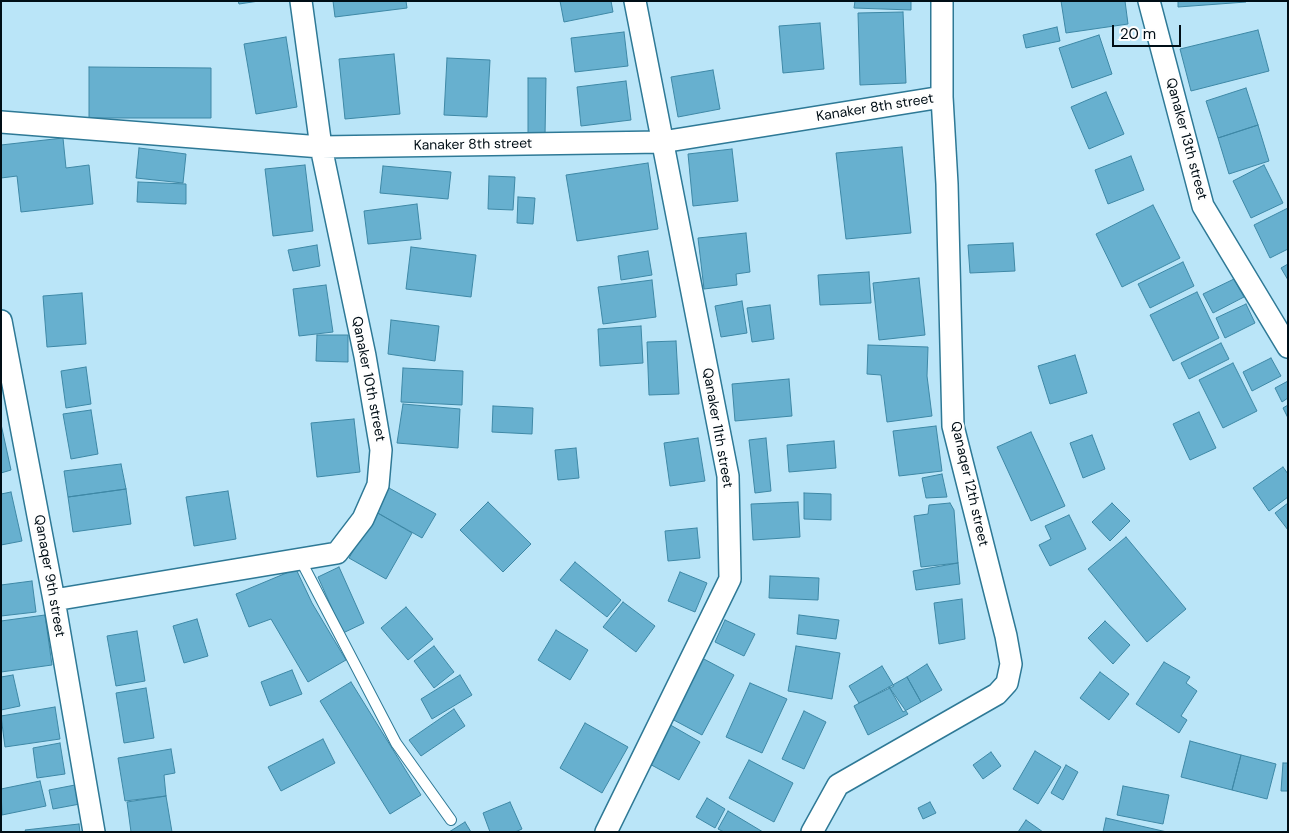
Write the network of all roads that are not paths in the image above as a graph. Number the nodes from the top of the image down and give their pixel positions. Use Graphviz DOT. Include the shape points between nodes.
graph roads {
  1 [pos="301,1"];
  2 [pos="636,1"];
  3 [pos="942,1"];
  4 [pos="1148,1"];
  5 [pos="942,97"];
  6 [pos="1,122"];
  7 [pos="662,142"];
  8 [pos="321,147"];
  9 [pos="1,321"];
  10 [pos="1288,347"];
  11 [pos="300,559"];
  12 [pos="54,600"];
  13 [pos="451,820"];
  14 [pos="94,832"];
  15 [pos="606,832"];
  16 [pos="812,832"];
  1 -- 8 [label="street, Qanaker 10th street"];
  2 -- 7 [label="street, Qanaker 11th street"];
  3 -- 5 [label="street, Qanaqer 12th street"];
  4 -- 10 [label="street, Qanaker 13th street" via="1204,206"];
  5 -- 7 [label="street, Kanaker 8th street"];
  5 -- 16 [label="street, Qanaqer 12th street" via="953,426 1006,636 1010,664 1007,683 996,694 838,785"];
  6 -- 8 [label="street, Kanaker 8th street"];
  7 -- 8 [label="street, Kanaker 8th street"];
  7 -- 15 [label="street, Qanaker 11th street" via="728,476 730,579"];
  8 -- 11 [label="street, Qanaker 10th street" via="365,356 381,450 378,485 363,519 337,553"];
  9 -- 12 [label="street, Qanaqer 9th street"];
  11 -- 12 [label="street, Qanaker 10th street"];
  11 -- 13 [label="lane" via="396,743"];
  12 -- 14 [label="street, Qanaqer 9th street"];
}
